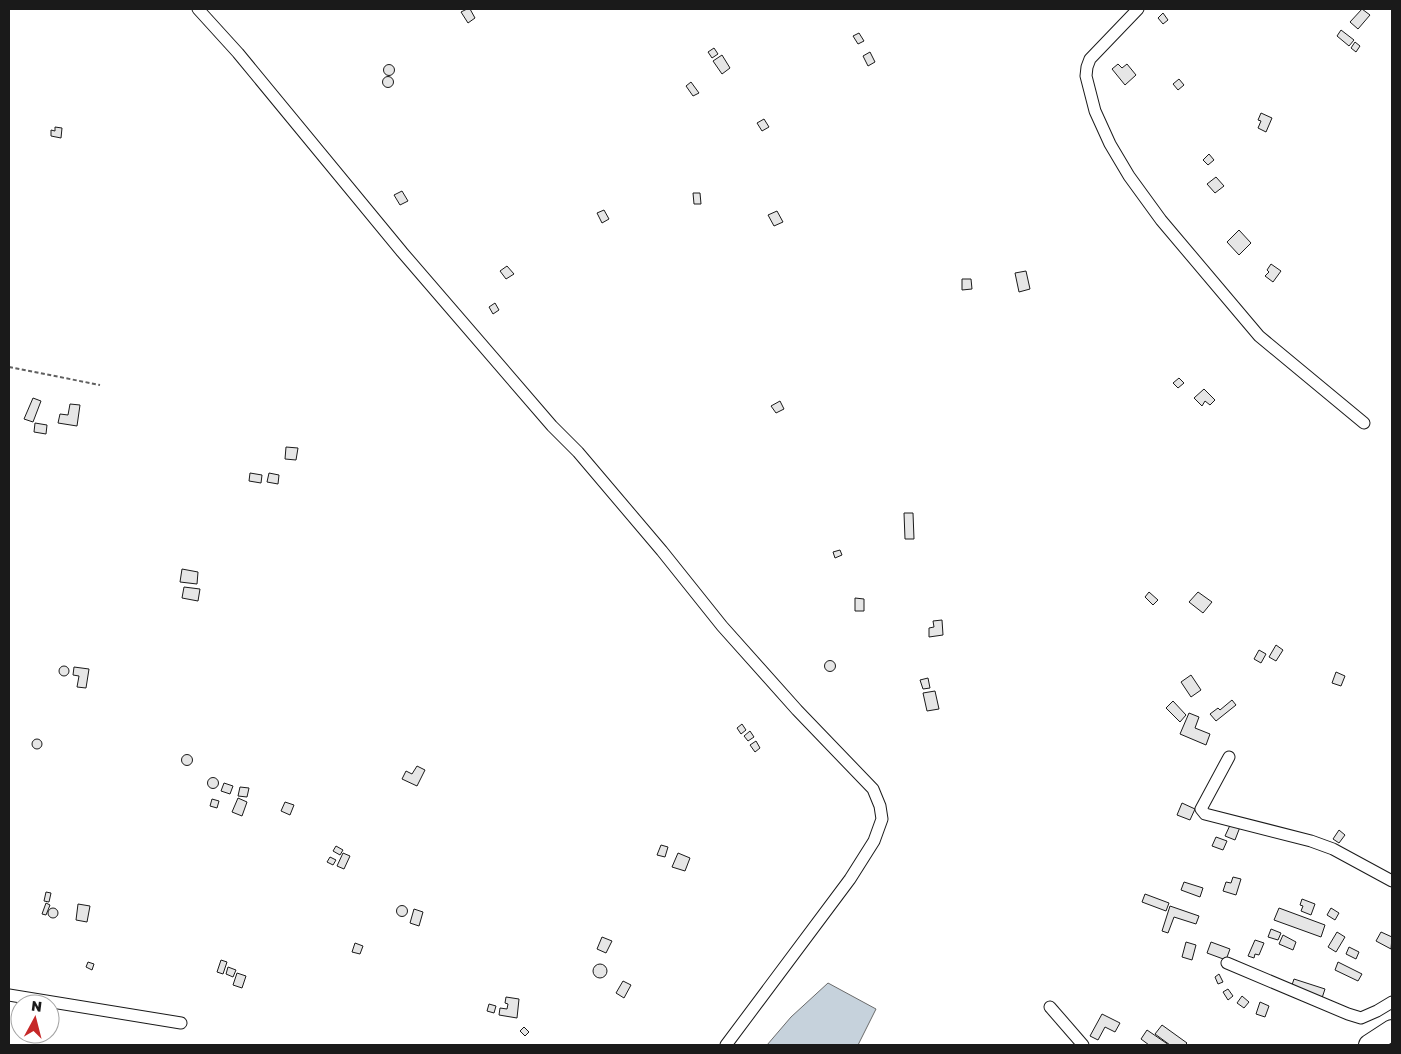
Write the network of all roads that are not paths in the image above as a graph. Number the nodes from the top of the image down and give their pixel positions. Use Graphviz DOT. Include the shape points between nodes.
graph roads {
  1 [pos="198,9"];
  2 [pos="1138,9"];
  3 [pos="1364,423"];
  4 [pos="1229,758"];
  5 [pos="1392,881"];
  6 [pos="1227,962"];
  7 [pos="9,995"];
  8 [pos="1392,1002"];
  9 [pos="1050,1007"];
  10 [pos="181,1023"];
  11 [pos="1392,1030"];
  12 [pos="726,1045"];
  13 [pos="1083,1045"];
  14 [pos="1369,1045"];
  1 -- 12 [label="street" via="402,252 603,481 722,626 873,790 882,819 874,841 850,879"];
  2 -- 3 [label="street" via="1090,59 1087,67 1094,111 1110,144 1161,220 1259,336"];
  4 -- 5 [label="street" via="1201,809 1204,814 1334,849"];
  6 -- 8 [label="street" via="1361,1018"];
  7 -- 10 [label="street"];
  9 -- 13 [label="street"];
  11 -- 14 [label="highway"];
}
